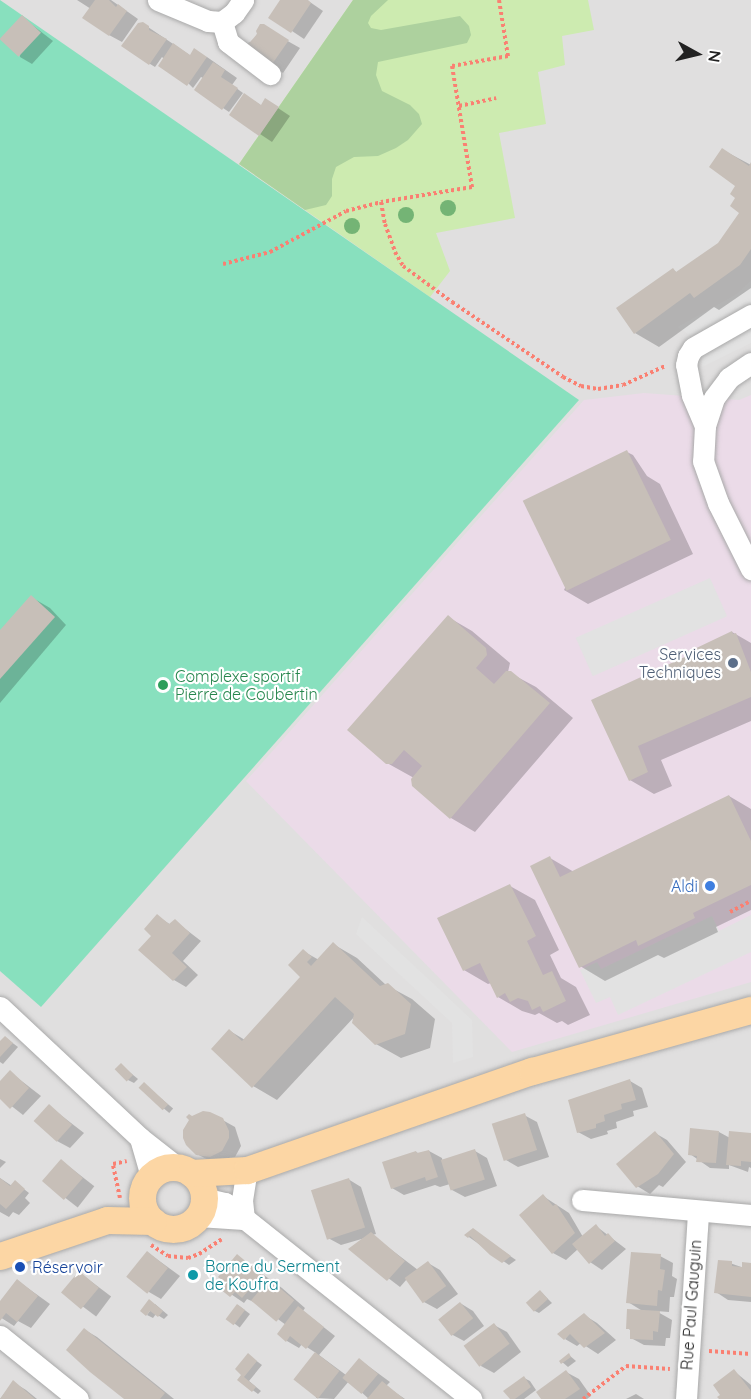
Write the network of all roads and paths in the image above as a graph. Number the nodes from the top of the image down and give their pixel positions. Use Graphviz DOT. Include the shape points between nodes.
graph roads {
  1 [pos="158,0"];
  2 [pos="243,0"];
  3 [pos="499,0"];
  4 [pos="222,22"];
  5 [pos="270,74"];
  6 [pos="496,98"];
  7 [pos="459,106"];
  8 [pos="381,202"];
  9 [pos="223,264"];
  10 [pos="751,315"];
  11 [pos="688,356"];
  12 [pos="751,363"];
  13 [pos="705,426"];
  14 [pos="751,569"];
  15 [pos="751,901"];
  16 [pos="730,912"];
  17 [pos="0,1007"];
  18 [pos="751,1010"];
  19 [pos="140,1138"];
  20 [pos="247,1170"];
  21 [pos="147,1184"];
  22 [pos="194,1190"];
  23 [pos="582,1200"];
  24 [pos="698,1211"];
  25 [pos="751,1215"];
  26 [pos="244,1219"];
  27 [pos="108,1220"];
  28 [pos="153,1221"];
  29 [pos="0,1257"];
  30 [pos="0,1336"];
  31 [pos="751,1354"];
  32 [pos="686,1370"];
  33 [pos="78,1399"];
  34 [pos="471,1399"];
  35 [pos="583,1399"];
  36 [pos="686,1399"];
  1 -- 4 [label="street" via="208,21"];
  2 -- 4 [label="street"];
  3 -- 7 [label="path" via="508,56 452,66"];
  4 -- 5 [label="street" via="228,42"];
  6 -- 7 [label="path"];
  7 -- 8 [label="path" via="472,187"];
  8 -- 9 [label="path" via="346,211 270,252"];
  8 -- 11 [label="path" via="385,224 403,266 563,377 591,389 623,385"];
  10 -- 11 [label="street" via="693,348"];
  11 -- 13 [label="street" via="692,395"];
  12 -- 13 [label="street" via="729,378 714,398"];
  13 -- 14 [label="street" via="703,461"];
  15 -- 16 [label="path"];
  17 -- 19 [label="street"];
  18 -- 20 [label="main road" via="532,1071"];
  19 -- 21 [label="street"];
  19 -- 22 [label="street"];
  20 -- 22 [label="main road"];
  20 -- 26 [label="street" via="242,1200"];
  21 -- 22 [label="main road" via="163,1169"];
  21 -- 27 [label="main road"];
  21 -- 28 [label="main road" via="144,1209"];
  22 -- 26 [label="street"];
  22 -- 28 [label="main road" via="191,1222 173,1228"];
  23 -- 24 [label="street"];
  24 -- 25 [label="street"];
  24 -- 32 [label="street, Rue Paul Gauguin"];
  26 -- 34 [label="street"];
  27 -- 28 [label="main road"];
  27 -- 29 [label="main road"];
  30 -- 33 [label="street"];
  31 -- 32 [label="path" via="698,1350 696,1368"];
  32 -- 35 [label="path" via="626,1366"];
  32 -- 36 [label="street, Rue Paul Gauguin"];
}
